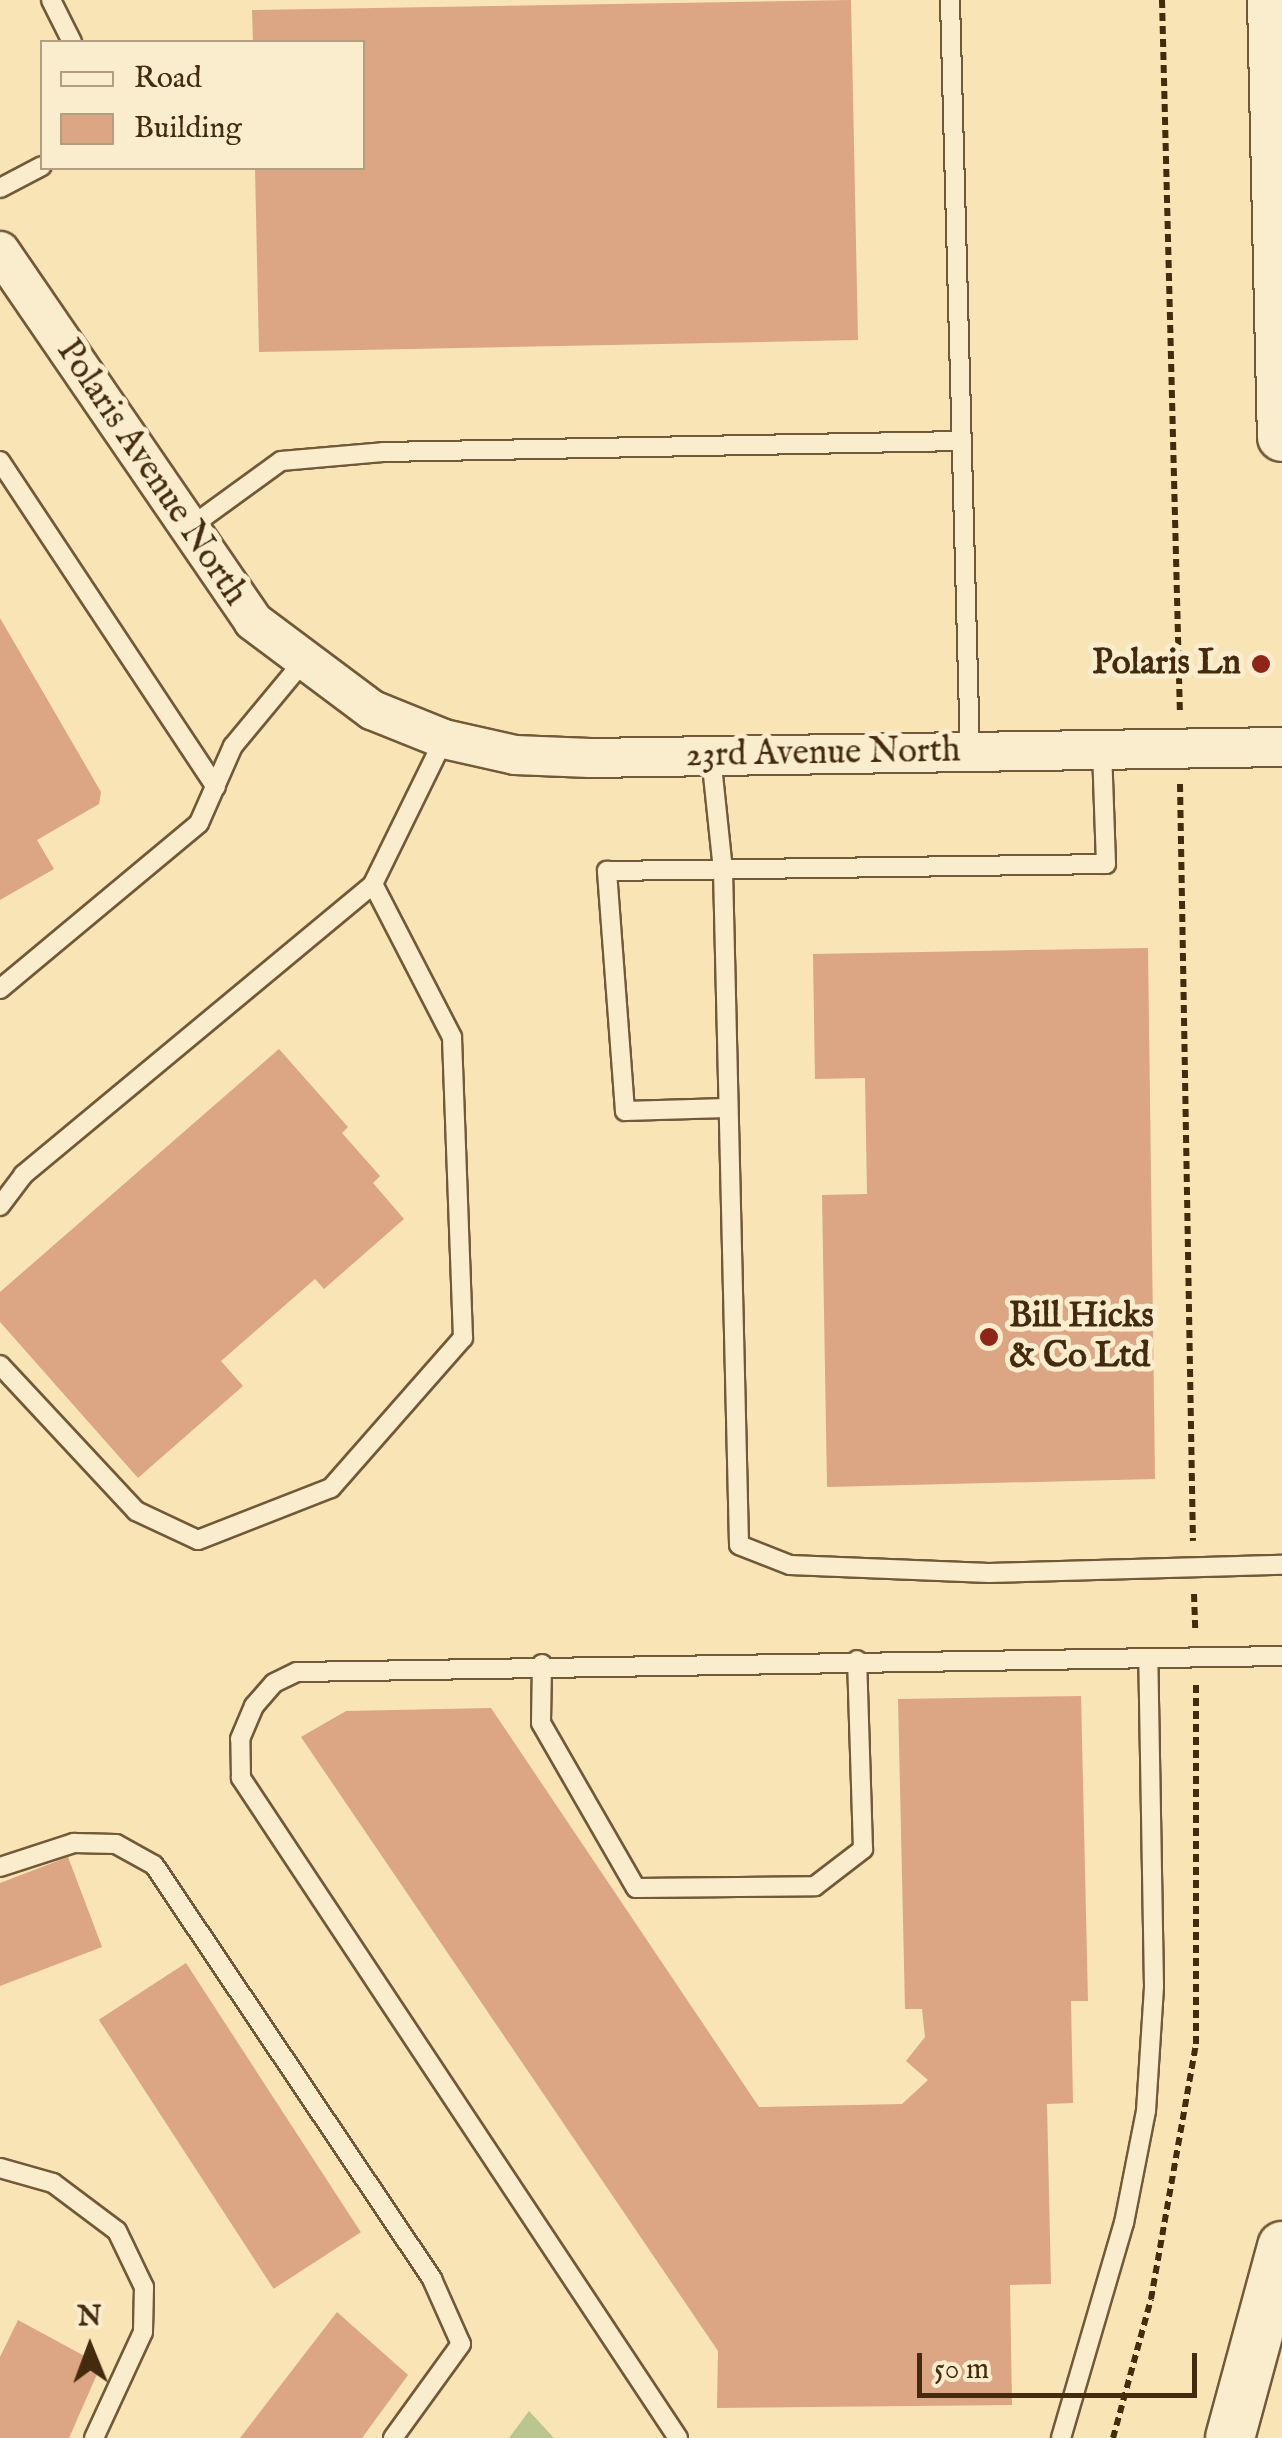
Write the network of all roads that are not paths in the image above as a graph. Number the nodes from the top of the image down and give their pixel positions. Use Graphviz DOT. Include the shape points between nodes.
graph roads {
  1 [pos="52,0"];
  2 [pos="950,0"];
  3 [pos="1272,0"];
  4 [pos="71,40"];
  5 [pos="40,167"];
  6 [pos="0,188"];
  7 [pos="0,251"];
  8 [pos="1282,437"];
  9 [pos="962,440"];
  10 [pos="0,461"];
  11 [pos="186,530"];
  12 [pos="302,663"];
  13 [pos="372,710"];
  14 [pos="444,739"];
  15 [pos="1282,747"];
  16 [pos="1102,749"];
  17 [pos="970,752"];
  18 [pos="711,756"];
  19 [pos="216,786"];
  20 [pos="723,870"];
  21 [pos="373,884"];
  22 [pos="0,988"];
  23 [pos="726,1108"];
  24 [pos="0,1206"];
  25 [pos="0,1365"];
  26 [pos="1282,1565"];
  27 [pos="1282,1656"];
  28 [pos="1148,1658"];
  29 [pos="857,1660"];
  30 [pos="542,1664"];
  31 [pos="0,1868"];
  32 [pos="0,2168"];
  33 [pos="1282,2246"];
  34 [pos="94,2438"];
  35 [pos="393,2438"];
  36 [pos="678,2438"];
  37 [pos="1060,2438"];
  38 [pos="1230,2438"];
  1 -- 4 [label="lane"];
  2 -- 9 [label="lane"];
  3 -- 8 [label="street"];
  5 -- 6 [label="lane"];
  7 -- 11 [label="street, Polaris Avenue North"];
  9 -- 11 [label="lane" via="382,452 281,460"];
  9 -- 17 [label="lane"];
  10 -- 19 [label="lane"];
  11 -- 12 [label="street, Polaris Avenue North" via="252,621"];
  12 -- 13 [label="street, Polaris Avenue North"];
  12 -- 19 [label="lane" via="234,746"];
  13 -- 14 [label="street, 23rd Avenue North"];
  14 -- 18 [label="street, 23rd Avenue North" via="515,754"];
  14 -- 21 [label="lane"];
  15 -- 16 [label="street, 23rd Avenue North"];
  16 -- 17 [label="street, 23rd Avenue North"];
  16 -- 20 [label="lane" via="1106,864"];
  17 -- 18 [label="street, 23rd Avenue North"];
  18 -- 20 [label="lane"];
  19 -- 22 [label="lane" via="199,823"];
  20 -- 23 [label="lane"];
  20 -- 23 [label="lane" via="607,871 624,1111"];
  21 -- 24 [label="lane" via="23,1175"];
  21 -- 25 [label="lane" via="452,1037 463,1338 331,1488 198,1540 136,1511"];
  23 -- 26 [label="lane" via="738,1545 810,1566 988,1573"];
  27 -- 28 [label="lane"];
  28 -- 29 [label="lane"];
  28 -- 37 [label="lane" via="1154,1986 1146,2111 1124,2224"];
  29 -- 30 [label="lane"];
  29 -- 30 [label="lane" via="863,1850 814,1886 636,1888 541,1723"];
  30 -- 36 [label="lane" via="298,1672 274,1684 254,1706 240,1739 241,1778"];
  31 -- 35 [label="lane" via="74,1842 116,1844 154,1865 432,2279 461,2344"];
  32 -- 34 [label="lane" via="53,2184 117,2231 144,2287 143,2332"];
  33 -- 38 [label="street"];
}
